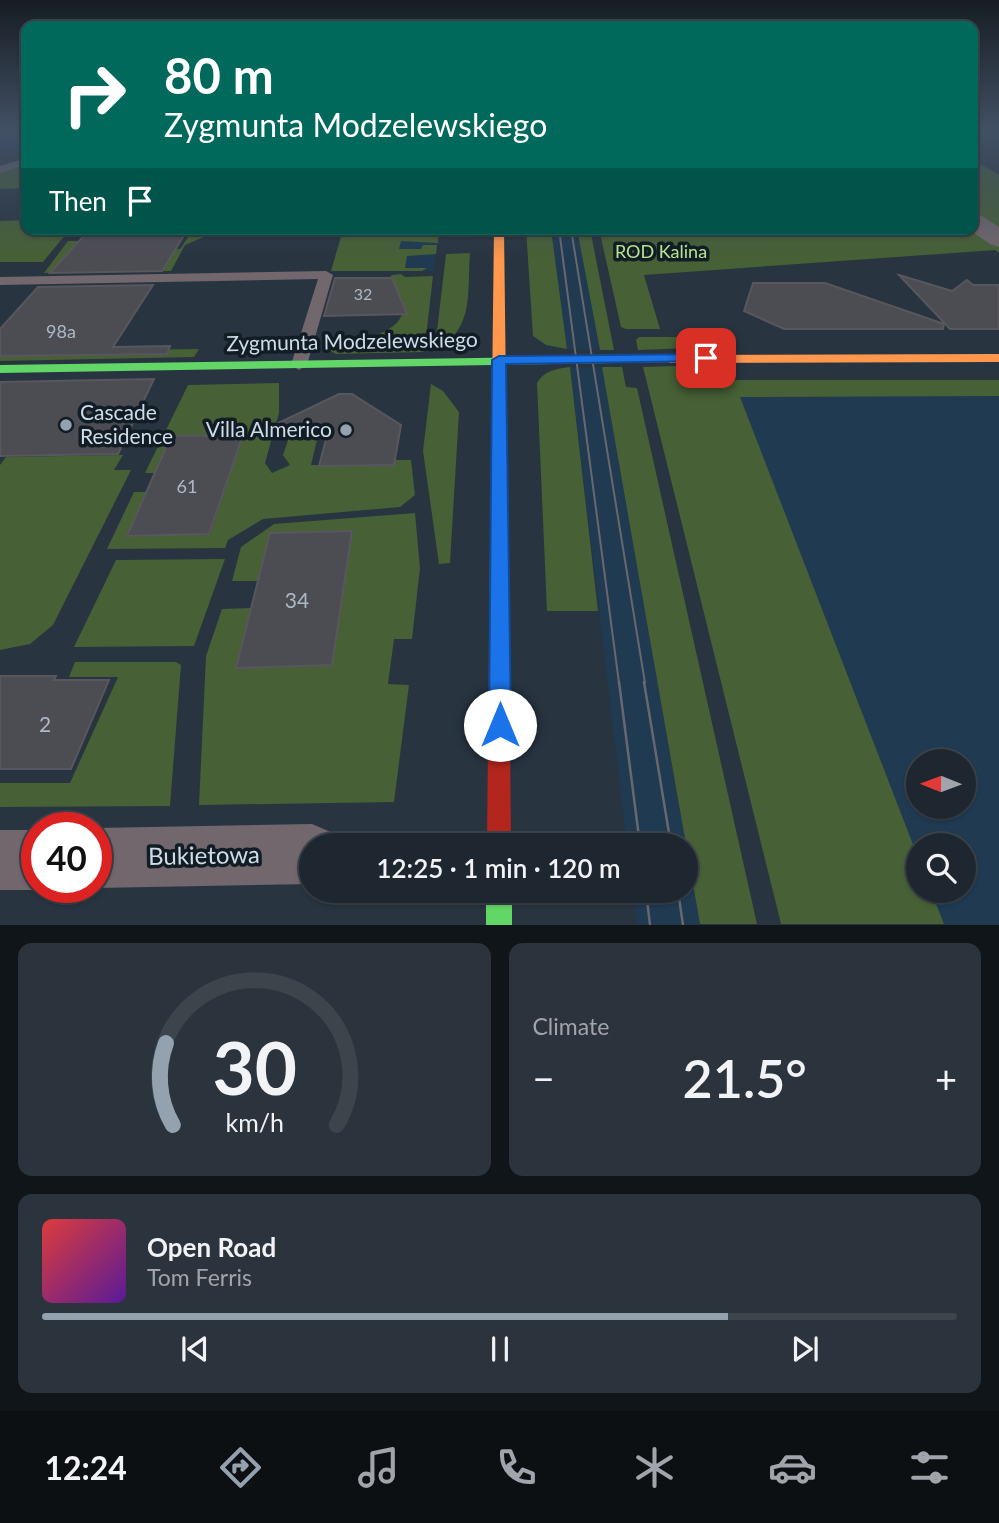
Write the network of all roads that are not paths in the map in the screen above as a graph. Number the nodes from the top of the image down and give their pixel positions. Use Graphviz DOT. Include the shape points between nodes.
graph roads {
  1 [pos="978,224"];
  2 [pos="499,235"];
  3 [pos="999,239"];
  4 [pos="0,281"];
  5 [pos="999,358"];
  6 [pos="499,360"];
  7 [pos="299,365"];
  8 [pos="0,369"];
  9 [pos="499,833"];
  10 [pos="299,854"];
  11 [pos="112,858"];
  12 [pos="0,860"];
  13 [pos="21,860"];
  14 [pos="499,903"];
  15 [pos="499,925"];
  1 -- 3 [label="street"];
  2 -- 6 [label="street"];
  4 -- 7 [label="lane" via="326,275"];
  5 -- 6 [label="street, Zygmunta Modzelewskiego"];
  6 -- 7 [label="street, Zygmunta Modzelewskiego"];
  6 -- 9 [label="street"];
  7 -- 8 [label="street, Zygmunta Modzelewskiego"];
  10 -- 11 [label="street, Bukietowa"];
  12 -- 13 [label="street"];
  14 -- 15 [label="street"];
}
